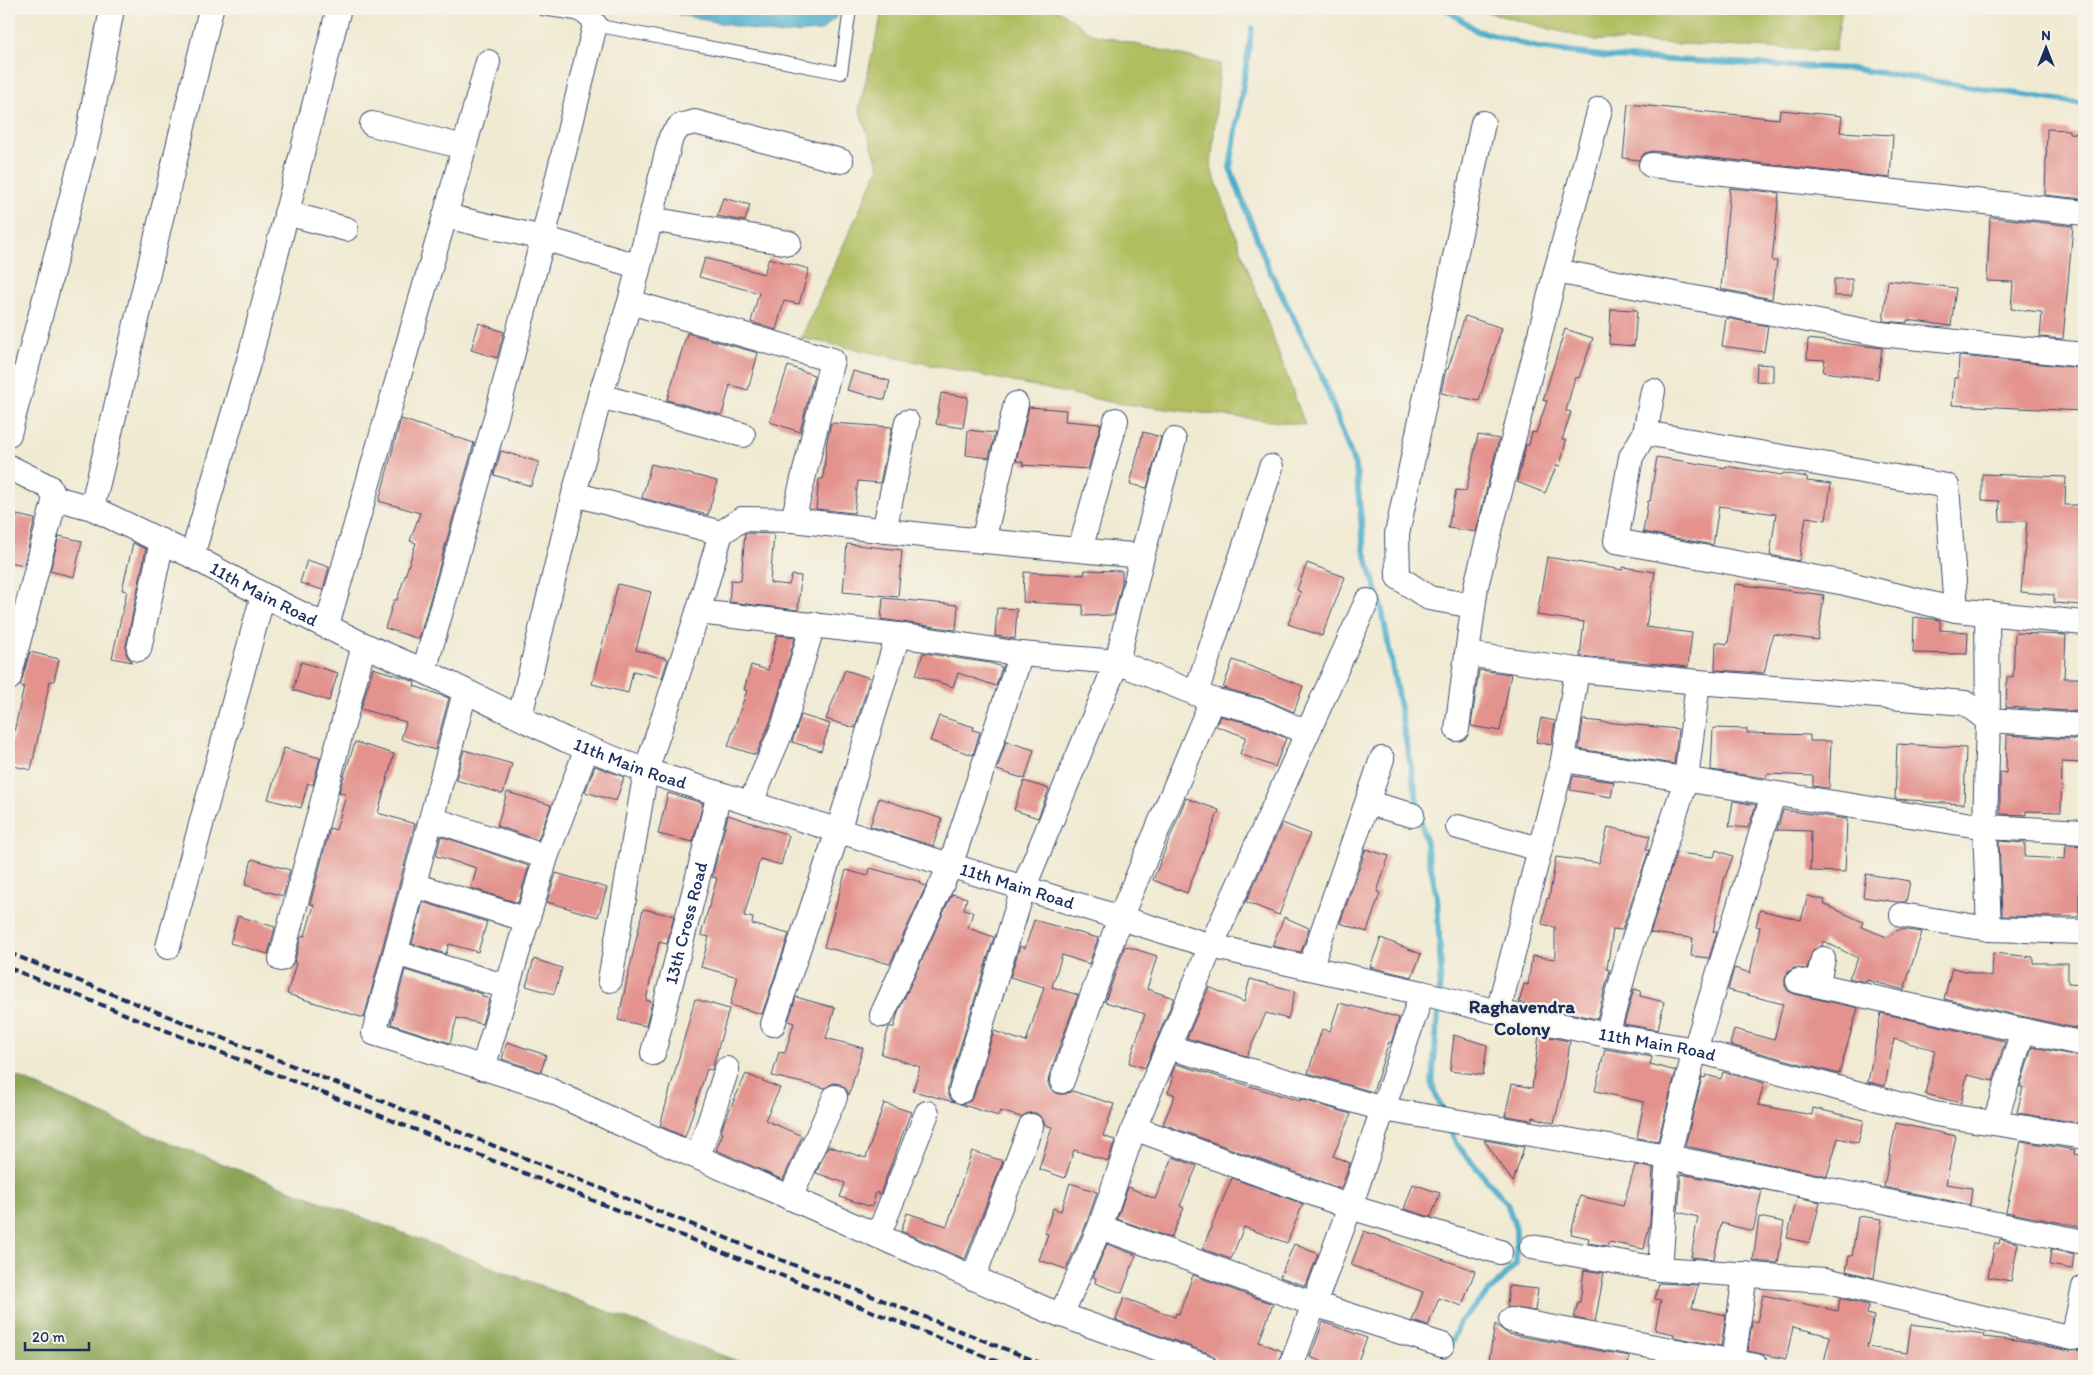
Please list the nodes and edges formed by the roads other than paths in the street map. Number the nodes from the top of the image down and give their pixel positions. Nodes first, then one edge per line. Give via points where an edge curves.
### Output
1 (112, 9) edge
2 (211, 9) edge
3 (542, 9) edge
4 (850, 9) edge
5 (338, 12) dead end
6 (595, 25) junction
7 (488, 62) dead end
8 (1600, 109) dead end
9 (1483, 123) dead end
10 (372, 124) dead end
11 (464, 147) junction
12 (841, 161) dead end
13 (1651, 165) dead end
14 (286, 213) junction
15 (2084, 213) edge
16 (445, 216) junction
17 (651, 219) junction
18 (346, 228) dead end
19 (543, 238) junction
20 (789, 243) dead end
21 (638, 266) junction
22 (1556, 272) junction
23 (630, 302) junction
24 (2084, 355) edge
25 (1653, 391) dead end
26 (600, 396) junction
27 (1016, 404) dead end
28 (1116, 420) dead end
29 (907, 422) dead end
30 (1646, 433) junction
31 (9, 434) edge
32 (743, 435) dead end
33 (1174, 440) dead end
34 (9, 467) edge
35 (1271, 467) dead end
36 (574, 494) junction
37 (55, 498) junction
38 (92, 508) junction
39 (793, 520) junction
40 (884, 531) junction
41 (721, 533) junction
42 (162, 541) junction
43 (982, 541) junction
44 (1080, 550) junction
45 (192, 556) junction
46 (1142, 556) junction
47 (263, 595) junction
48 (1367, 601) dead end
49 (1473, 606) junction
50 (1956, 610) junction
51 (698, 612) junction
52 (1987, 613) junction
53 (2084, 623) edge
54 (813, 624) junction
55 (326, 625) junction
56 (898, 635) junction
57 (364, 645) junction
58 (139, 650) dead end
59 (1021, 654) junction
60 (1467, 654) junction
61 (1117, 662) junction
62 (1576, 670) junction
63 (424, 671) junction
64 (9, 678) edge
65 (1698, 682) junction
66 (465, 692) junction
67 (1204, 697) junction
68 (520, 716) junction
69 (1988, 720) junction
70 (2084, 726) edge
71 (1456, 729) dead end
72 (1307, 733) junction
73 (587, 748) junction
74 (1382, 759) dead end
75 (1563, 760) junction
76 (646, 772) junction
77 (1686, 780) junction
78 (719, 794) junction
79 (1773, 795) junction
80 (751, 802) junction
81 (1368, 804) junction
82 (1412, 815) dead end
83 (432, 819) junction
84 (1458, 827) dead end
85 (1985, 827) junction
86 (838, 831) junction
87 (2084, 832) edge
88 (1540, 849) junction
89 (546, 857) junction
90 (950, 866) junction
91 (414, 885) junction
92 (1023, 889) junction
93 (1902, 915) dead end
94 (1120, 918) junction
95 (528, 920) junction
96 (1989, 929) junction
97 (2084, 932) edge
98 (1211, 946) junction
99 (168, 947) dead end
100 (396, 953) junction
101 (1823, 958) dead end
102 (281, 959) dead end
103 (1310, 968) junction
104 (610, 980) dead end
105 (507, 987) junction
106 (1422, 993) junction
107 (1498, 1012) junction
108 (882, 1015) dead end
109 (773, 1024) dead end
110 (2023, 1030) junction
111 (1607, 1035) junction
112 (2084, 1044) edge
113 (1168, 1047) junction
114 (1695, 1050) junction
115 (653, 1053) dead end
116 (483, 1068) junction
117 (727, 1069) dead end
118 (1062, 1081) dead end
119 (961, 1091) dead end
120 (835, 1097) dead end
121 (1383, 1109) junction
122 (927, 1112) dead end
123 (1995, 1122) junction
124 (1031, 1126) dead end
125 (1134, 1128) junction
126 (2084, 1137) edge
127 (698, 1157) junction
128 (1668, 1157) junction
129 (790, 1198) junction
130 (1350, 1207) junction
131 (1100, 1227) junction
132 (878, 1236) junction
133 (2084, 1242) edge
134 (1532, 1247) dead end
135 (1500, 1252) dead end
136 (1660, 1269) junction
137 (1745, 1274) junction
138 (972, 1278) junction
139 (2084, 1287) edge
140 (1314, 1304) junction
141 (1062, 1315) junction
142 (1511, 1320) dead end
143 (1442, 1345) dead end
144 (1734, 1364) edge
145 (1204, 1366) edge
146 (1291, 1366) edge

1 - 31 street via 88,135
2 - 38 street
3 - 6 lane via 576,14
4 - 6 lane via 841,74
5 - 14 street
6 - 19 street
7 - 11 street
8 - 22 street
9 - 49 street via 1397,534 1398,577 1429,598
10 - 11 street
11 - 16 street
12 - 17 street via 695,122 680,126 671,137
13 - 15 street
14 - 18 street
14 - 45 street via 251,353
16 - 19 street
16 - 55 street
17 - 20 street
17 - 21 street
19 - 21 street
19 - 63 street
21 - 23 street
22 - 24 street via 1880,334
22 - 49 street
23 - 26 street
23 - 39 street via 832,360
25 - 30 street
26 - 32 street
26 - 36 street
27 - 43 street
28 - 44 street
29 - 40 street
30 - 50 street via 1947,486
30 - 50 street via 1631,457 1616,542 1845,583
33 - 46 street
34 - 37 street, 11th Main Road via 49,487
35 - 67 street
36 - 41 street
36 - 68 street
37 - 38 street, 11th Main Road
37 - 64 street
38 - 42 street, 11th Main Road
39 - 40 street
39 - 41 street via 742,519
40 - 43 street
41 - 51 street
42 - 45 street, 11th Main Road
42 - 58 street
43 - 44 street
44 - 46 street
45 - 47 street, 11th Main Road
46 - 61 street
47 - 55 street, 11th Main Road
47 - 99 street
48 - 72 street
49 - 60 street
50 - 52 street
51 - 54 street
51 - 76 street
52 - 53 street
52 - 69 street
54 - 56 street
54 - 80 street via 784,725
55 - 57 street, 11th Main Road
56 - 59 street
56 - 86 street
57 - 63 street, 11th Main Road
57 - 102 street
59 - 61 street
59 - 90 street
60 - 62 street
60 - 71 street
61 - 67 street
61 - 92 street
62 - 65 street
62 - 75 street
63 - 66 street, 11th Main Road
65 - 69 street via 1965,702
65 - 77 street
66 - 68 street, 11th Main Road
66 - 83 street
67 - 72 street via 1261,712
67 - 94 street
68 - 73 street, 11th Main Road
69 - 70 street
69 - 85 street
72 - 98 street
73 - 76 street, 11th Main Road
73 - 89 street
74 - 81 street
75 - 77 street
75 - 88 street
76 - 78 street, 11th Main Road
76 - 104 street
77 - 79 street
77 - 111 street via 1629,954
78 - 80 street, 11th Main Road
78 - 115 street, 13th Cross Road
79 - 85 street
79 - 114 street
80 - 86 street, 11th Main Road
81 - 82 street
81 - 103 street
83 - 89 street
83 - 91 street
84 - 88 street
85 - 87 street
85 - 96 street
86 - 90 street, 11th Main Road
86 - 109 street
88 - 107 street
89 - 95 street
90 - 92 street, 11th Main Road
90 - 108 street
91 - 95 street
91 - 100 street
92 - 94 street, 11th Main Road
92 - 119 street
93 - 96 street
94 - 98 street, 11th Main Road
94 - 118 street
95 - 105 street
96 - 97 street
98 - 103 street, 11th Main Road
98 - 113 street
100 - 105 street
100 - 116 street via 374,1033
101 - 110 street via 1808,983
103 - 106 street, 11th Main Road
105 - 116 street
106 - 107 street, 11th Main Road
106 - 121 street
107 - 111 street, 11th Main Road
110 - 112 street
110 - 123 street
111 - 114 street, 11th Main Road
113 - 121 street
113 - 125 street
114 - 123 street, 11th Main Road via 1935,1114
114 - 128 street
116 - 127 street via 541,1086
117 - 127 street
120 - 129 street
121 - 128 street
121 - 130 street
122 - 132 street
123 - 126 street, 11th Main Road
124 - 138 street
125 - 130 street
125 - 131 street
127 - 129 street
128 - 133 street
128 - 136 street
129 - 132 street
130 - 135 street
130 - 140 street
131 - 140 street
131 - 141 street
132 - 138 street
134 - 136 street
136 - 137 street
137 - 139 street via 1825,1280 2073,1338
137 - 144 street
138 - 141 street
140 - 143 street
140 - 146 street
141 - 145 street
142 - 144 street

